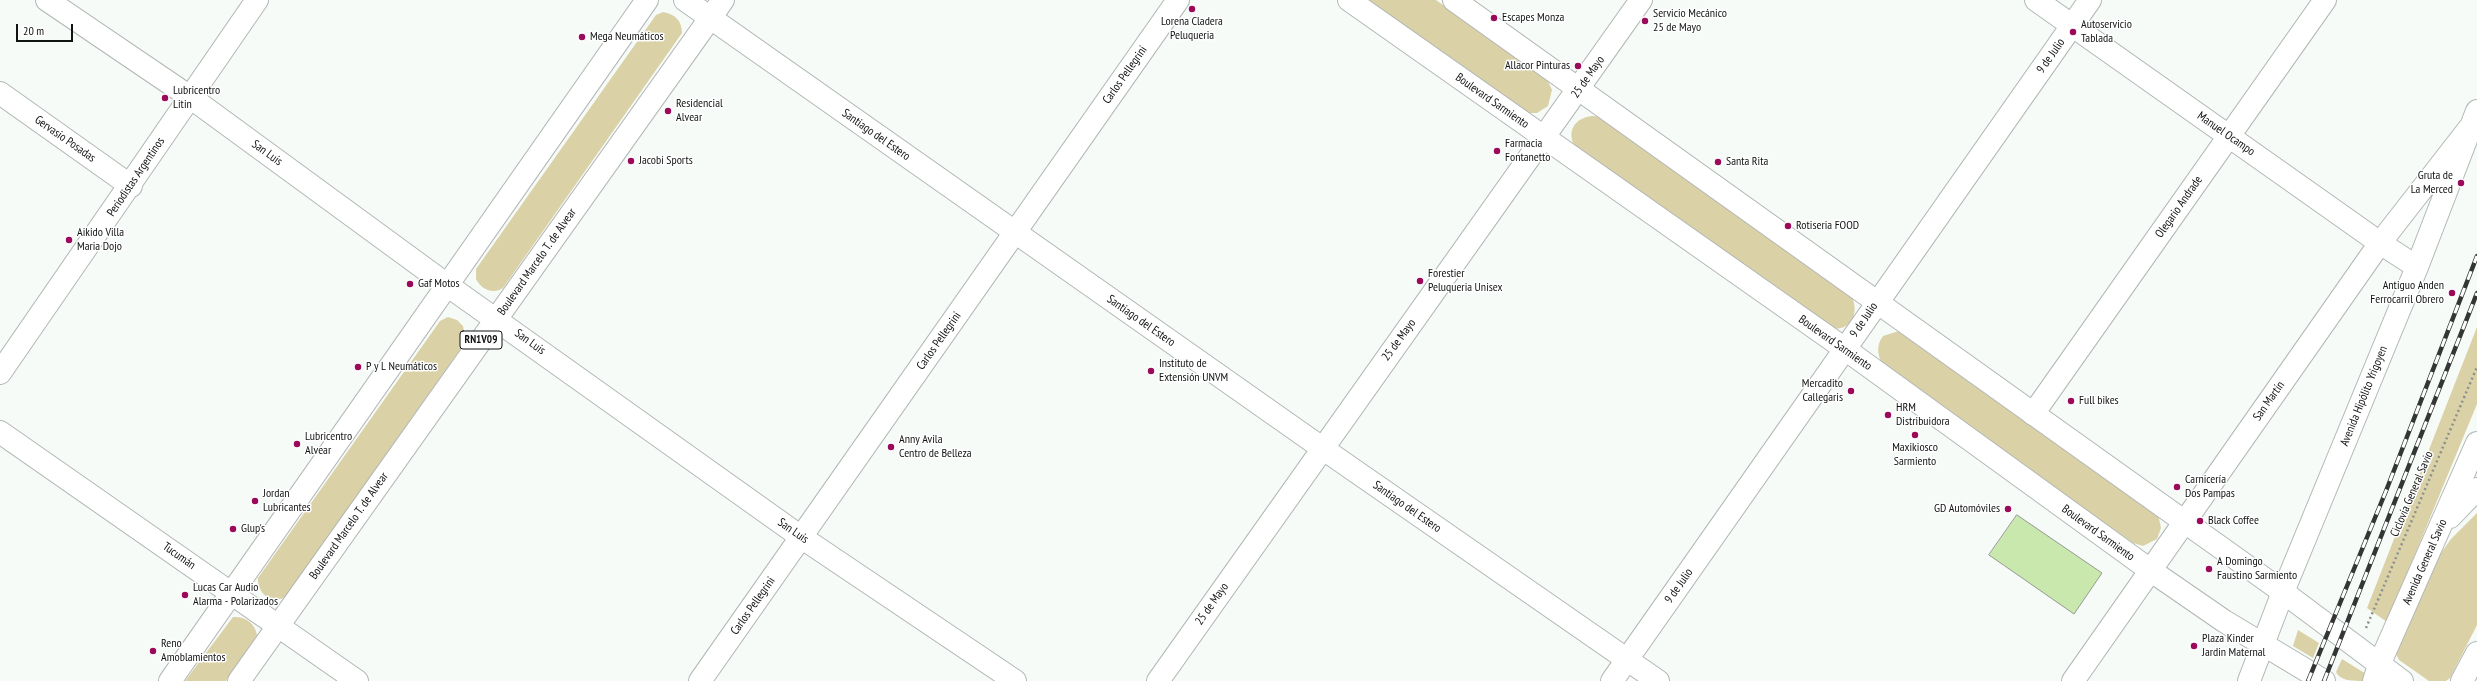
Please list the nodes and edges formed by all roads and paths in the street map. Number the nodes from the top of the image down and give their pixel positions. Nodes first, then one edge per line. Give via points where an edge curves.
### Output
1 (47, 0) edge
2 (257, 0) edge
3 (646, 0) edge
4 (685, 0) edge
5 (723, 0) edge
6 (1178, 0) edge
7 (1349, 0) edge
8 (1454, 0) edge
9 (1641, 0) edge
10 (2036, 0) edge
11 (2090, 0) edge
12 (2325, 0) edge
13 (710, 18) junction
14 (2072, 26) junction
15 (1579, 89) junction
16 (0, 93) edge
17 (190, 96) junction
18 (2474, 119) edge
19 (2229, 136) junction
20 (1544, 138) junction
21 (131, 186) junction
22 (1016, 232) junction
23 (2380, 243) junction
24 (2417, 267) junction
25 (447, 285) junction
26 (1877, 302) junction
27 (496, 318) junction
28 (1845, 349) junction
29 (2477, 367) edge
30 (0, 373) edge
31 (2033, 414) junction
32 (0, 432) edge
33 (2477, 443) edge
34 (1322, 448) junction
35 (2477, 489) edge
36 (2184, 522) junction
37 (2440, 527) junction
38 (801, 537) junction
39 (2150, 570) junction
40 (2284, 592) junction
41 (232, 593) junction
42 (279, 626) junction
43 (2366, 629) dead end
44 (2264, 644) junction
45 (2477, 653) edge
46 (1628, 659) junction
47 (2376, 673) edge
48 (170, 681) edge
49 (239, 681) edge
50 (357, 681) edge
51 (700, 681) edge
52 (1015, 681) edge
53 (1158, 681) edge
54 (1612, 681) edge
55 (1658, 681) edge
56 (2073, 681) edge
57 (2249, 681) edge
58 (2324, 681) edge
59 (2402, 681) edge
60 (2462, 681) edge

1 - 17 street, San Luis
2 - 17 street, Periodistas Argentinos
3 - 25 street
4 - 13 street, Santiago del Estero
5 - 13 street, Boulevard Marcelo T. de Alvear / RN1V09
6 - 22 street, Carlos Pellegrini
7 - 20 street, Boulevard Sarmiento
8 - 15 street
9 - 15 street, 25 de Mayo
10 - 14 street, Manuel Ocampo
11 - 14 street, 9 de Julio
12 - 19 street, Olegario Andrade
13 - 22 street, Santiago del Estero
13 - 27 street, Boulevard Marcelo T. de Alvear / RN1V09
14 - 19 street, Manuel Ocampo
14 - 26 street, 9 de Julio
15 - 20 street, 25 de Mayo
15 - 26 street
16 - 21 street, Gervasio Posadas
17 - 21 street, Periodistas Argentinos
17 - 25 street, San Luis
18 - 23 street, San Martín
18 - 24 street, Avenida Hipólito Yrigoyen
19 - 23 street, Manuel Ocampo
19 - 31 street, Olegario Andrade
20 - 28 street, Boulevard Sarmiento
20 - 34 street, 25 de Mayo
21 - 30 street, Periodistas Argentinos
22 - 34 street, Santiago del Estero
22 - 38 street, Carlos Pellegrini
23 - 24 street, Manuel Ocampo
23 - 36 street, San Martín
24 - 40 street, Avenida Hipólito Yrigoyen
25 - 27 street, San Luis
25 - 41 street
26 - 28 street, 9 de Julio
26 - 31 street
27 - 38 street, San Luis
27 - 42 street, Boulevard Marcelo T. de Alvear / RN1V09
28 - 39 street, Boulevard Sarmiento
28 - 46 street, 9 de Julio
29 - 43 path, Ciclovía General Savio
31 - 36 street
32 - 41 street, Tucumán
33 - 37 street, Avenida General Savio
34 - 46 street, Santiago del Estero
34 - 53 street, 25 de Mayo
35 - 37 street
36 - 39 street, San Martín
36 - 40 street
37 - 47 street, Avenida General Savio
38 - 51 street, Carlos Pellegrini
38 - 52 street, San Luis
39 - 44 street, Boulevard Sarmiento via 2224,621
39 - 56 street, San Martín
40 - 44 street, Avenida Hipólito Yrigoyen
40 - 47 street
41 - 42 street, Tucumán
41 - 48 street
42 - 49 street, Boulevard Marcelo T. de Alvear / RN1V09
42 - 50 street, Tucumán
44 - 57 street, Avenida Hipólito Yrigoyen
44 - 58 street, Boulevard Sarmiento
45 - 60 street
46 - 54 street, 9 de Julio
46 - 55 street, Santiago del Estero
47 - 59 street

